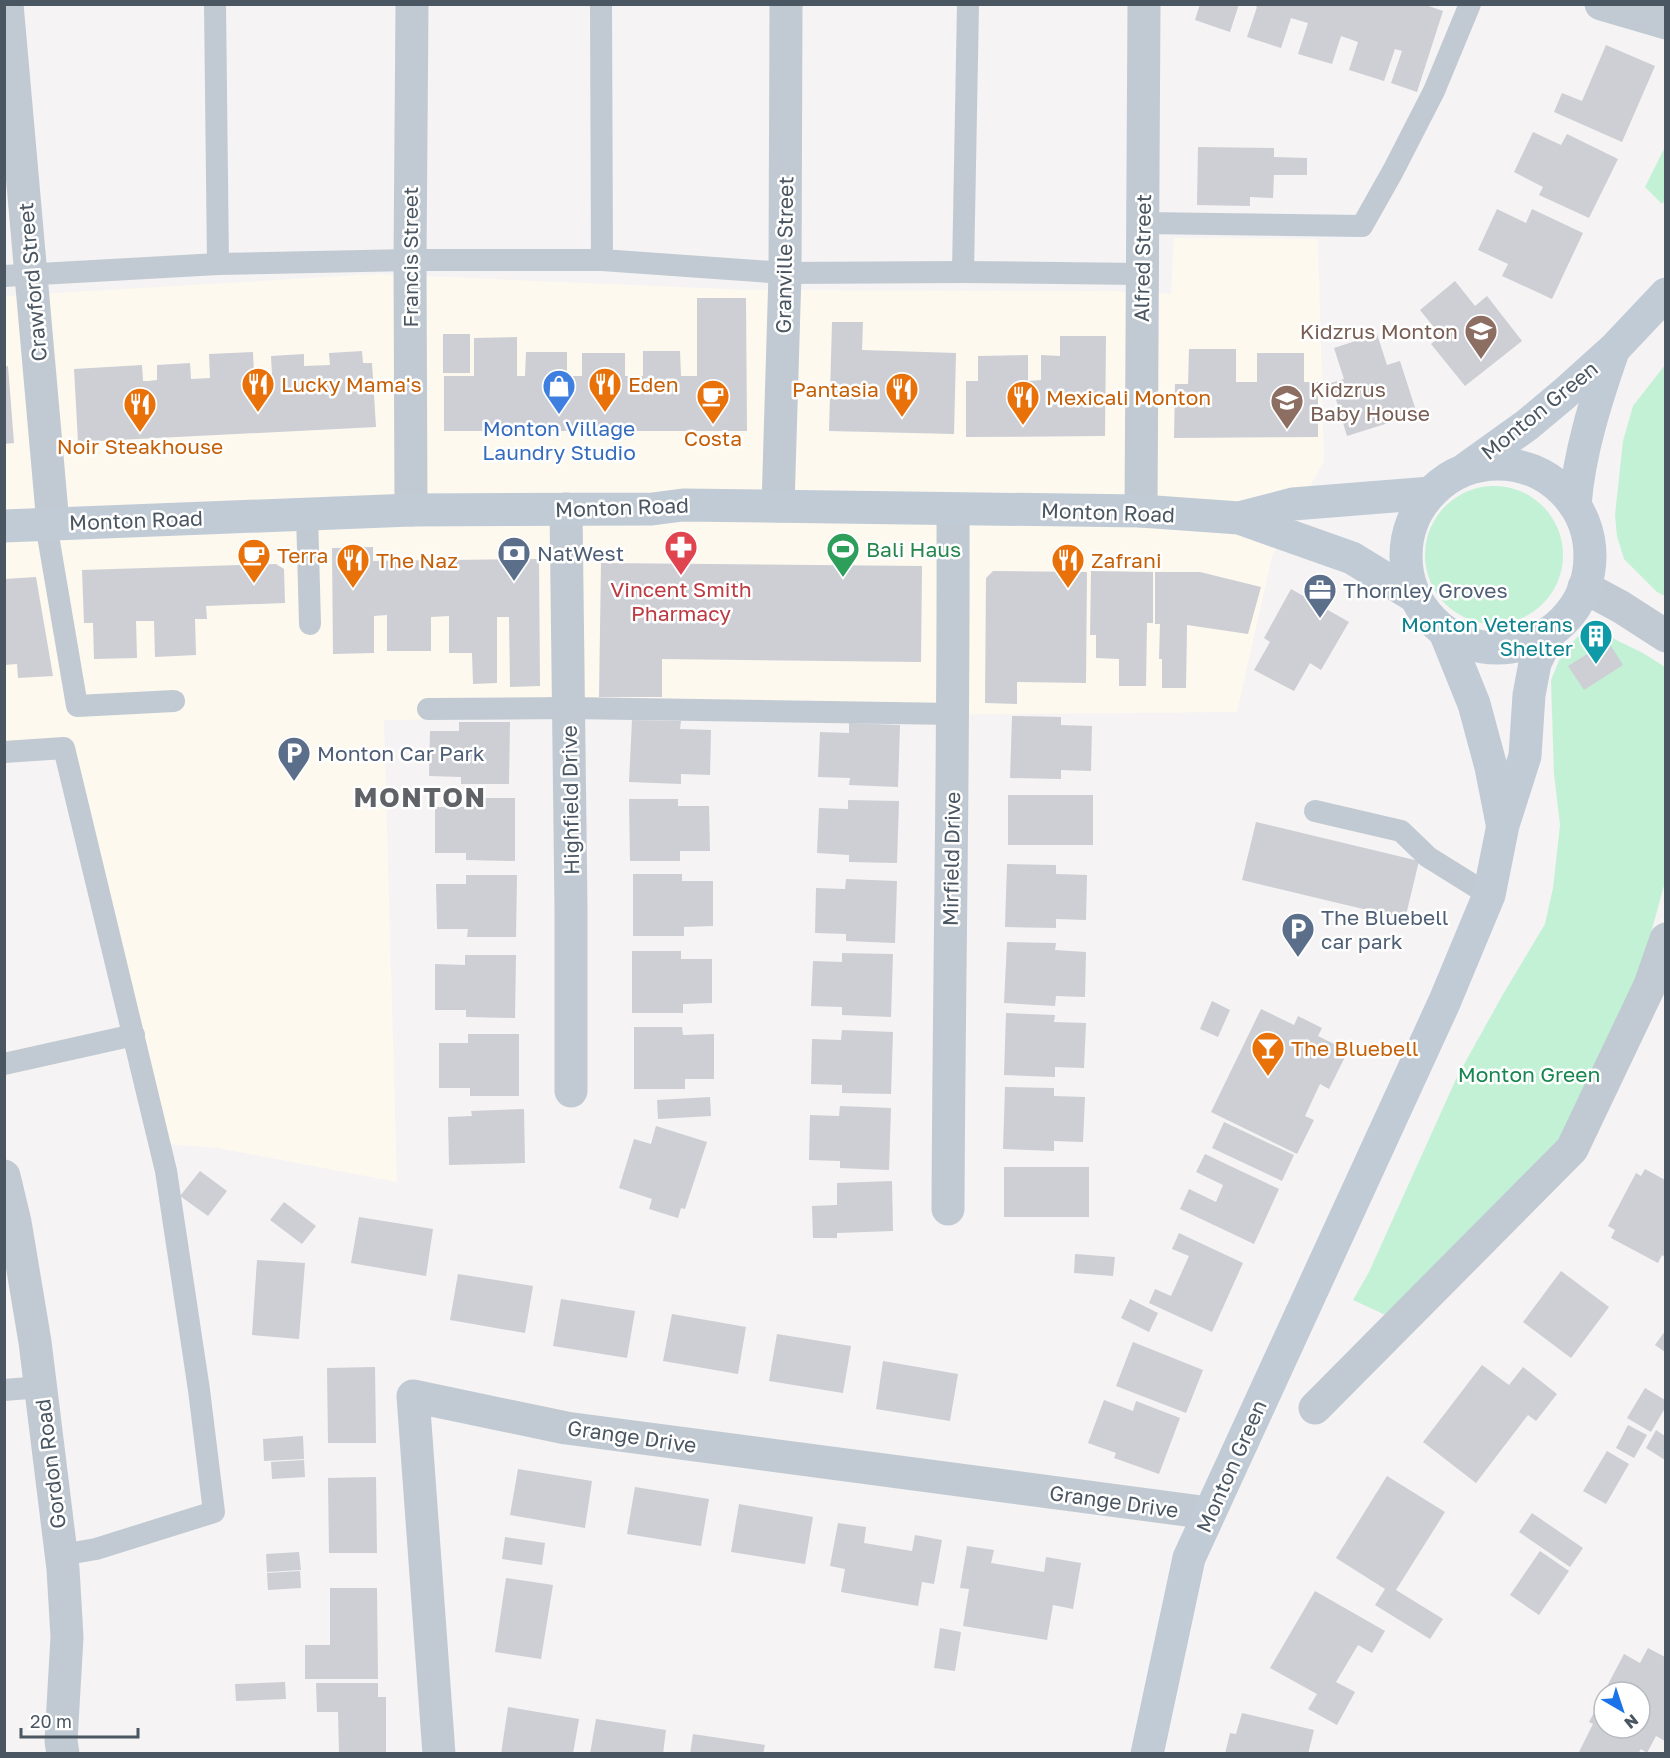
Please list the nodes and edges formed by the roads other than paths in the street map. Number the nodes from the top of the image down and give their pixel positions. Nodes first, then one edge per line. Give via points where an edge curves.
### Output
1 (7, 4) edge
2 (215, 4) edge
3 (412, 4) edge
4 (601, 4) edge
5 (786, 4) edge
6 (968, 4) edge
7 (1144, 4) edge
8 (1470, 4) edge
9 (1601, 4) edge
10 (1665, 23) edge
11 (1143, 223) junction
12 (410, 260) junction
13 (602, 260) junction
14 (218, 264) junction
15 (963, 272) junction
16 (785, 273) junction
17 (1141, 274) junction
18 (18, 275) edge
19 (1665, 294) edge
20 (1614, 349) junction
21 (1463, 471) junction
22 (1431, 493) junction
23 (1575, 505) junction
24 (778, 506) junction
25 (566, 509) junction
26 (411, 510) junction
27 (953, 510) junction
28 (1141, 512) junction
29 (307, 514) junction
30 (1239, 518) junction
31 (50, 524) junction
32 (4, 526) edge
33 (1584, 588) junction
34 (1414, 596) junction
35 (310, 624) dead end
36 (1551, 632) junction
37 (1445, 633) junction
38 (1665, 636) edge
39 (174, 700) dead end
40 (569, 708) junction
41 (428, 709) dead end
42 (954, 714) junction
43 (4, 752) edge
44 (1315, 811) dead end
45 (1503, 825) junction
46 (1489, 895) junction
47 (1665, 939) edge
48 (134, 1035) junction
49 (4, 1064) edge
50 (571, 1091) dead end
51 (4, 1176) edge
52 (948, 1209) dead end
53 (10, 1223) edge
54 (41, 1388) junction
55 (4, 1390) edge
56 (1315, 1408) dead end
57 (1209, 1514) junction
58 (61, 1555) junction
59 (63, 1754) edge
60 (439, 1754) edge
61 (1147, 1754) edge

1 - 18 street, Crawford Street
2 - 14 lane
3 - 12 street, Francis Street
4 - 13 lane
5 - 16 street, Granville Street
6 - 15 lane
7 - 11 street, Alfred Street
8 - 11 lane via 1434,91 1362,226
9 - 10 street
11 - 17 street, Alfred Street
12 - 13 lane
12 - 14 lane
12 - 26 street, Francis Street
13 - 16 lane
14 - 18 lane
15 - 16 lane
15 - 17 lane
16 - 24 street, Granville Street
17 - 28 street, Alfred Street
18 - 31 street, Crawford Street
19 - 20 main road, Monton Green
20 - 21 main road, Monton Green via 1527,425
20 - 23 main road, Monton Green via 1599,393
21 - 22 main road
21 - 23 main road via 1494,464 1526,468 1554,482
22 - 30 main road, Monton Road via 1293,504
22 - 34 main road via 1415,516 1407,542 1407,570
23 - 33 main road via 1587,530 1590,553
24 - 25 main road, Monton Road
24 - 27 main road, Monton Road
25 - 26 main road, Monton Road
25 - 40 street, Highfield Drive
26 - 29 main road, Monton Road
27 - 28 main road, Monton Road
27 - 42 street, Mirfield Drive
28 - 30 main road, Monton Road
29 - 31 main road, Monton Road
29 - 35 lane
30 - 34 main road, Monton Road via 1352,558
31 - 32 main road, Monton Road
31 - 39 lane via 77,706
33 - 36 main road
33 - 38 street
34 - 37 main road
36 - 37 main road via 1530,644 1501,649 1472,645
36 - 45 main road, Monton Green via 1535,663 1525,756
37 - 45 main road, Monton Green via 1474,704
40 - 41 lane
40 - 42 lane
40 - 50 street, Highfield Drive
42 - 52 street, Mirfield Drive
43 - 48 lane via 64,748
44 - 46 lane via 1401,831 1428,857
45 - 46 main road, Monton Green
46 - 57 main road, Monton Green via 1444,1003
47 - 56 street via 1650,985 1572,1149
48 - 49 lane
48 - 58 lane via 166,1171 214,1512 96,1549
51 - 53 street, Gordon Road
53 - 54 street, Gordon Road
54 - 55 lane
54 - 58 street, Gordon Road
57 - 60 street, Grange Drive via 566,1428 413,1396
57 - 61 main road, Monton Green via 1189,1558
58 - 59 street, Gordon Road via 67,1637

